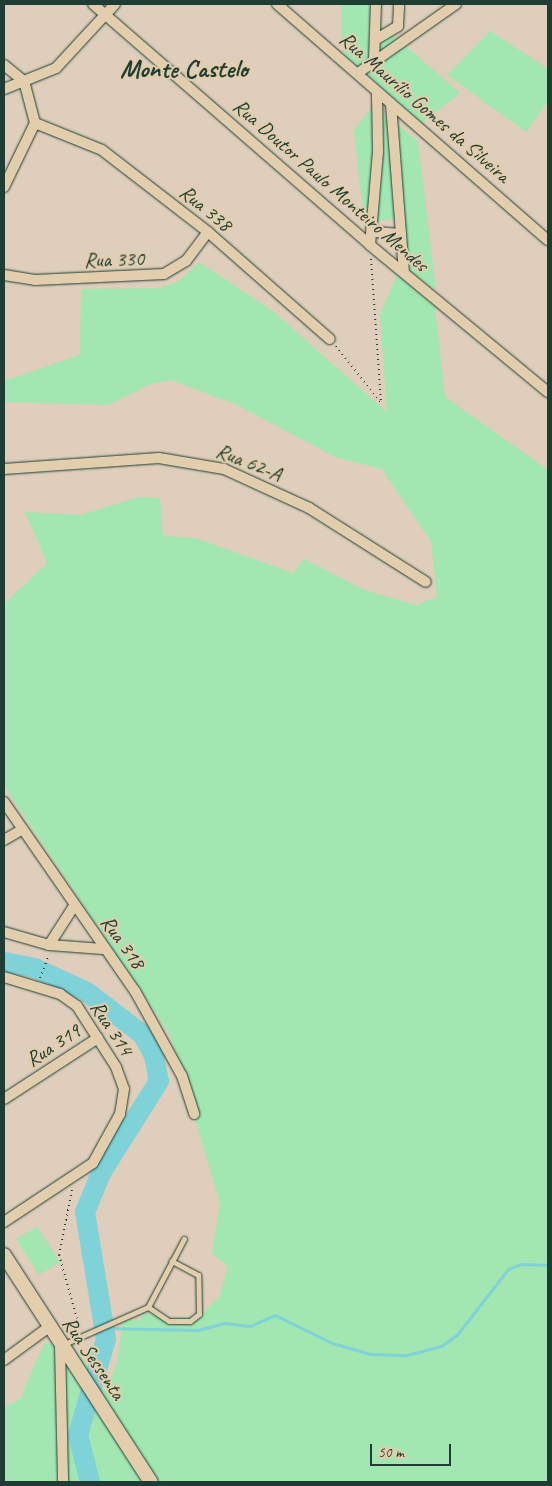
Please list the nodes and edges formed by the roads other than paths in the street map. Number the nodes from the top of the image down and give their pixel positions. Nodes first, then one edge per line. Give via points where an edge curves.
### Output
1 (93, 4) edge
2 (115, 4) edge
3 (277, 4) edge
4 (376, 4) edge
5 (399, 4) edge
6 (456, 4) edge
7 (106, 15) junction
8 (375, 40) junction
9 (374, 60) junction
10 (4, 65) edge
11 (358, 73) junction
12 (24, 81) junction
13 (4, 89) edge
14 (377, 92) junction
15 (391, 104) junction
16 (34, 123) junction
17 (4, 187) edge
18 (208, 232) junction
19 (374, 232) junction
20 (401, 234) junction
21 (548, 240) edge
22 (370, 244) junction
23 (404, 273) junction
24 (4, 275) edge
25 (330, 339) road end
26 (548, 392) edge
27 (4, 468) edge
28 (426, 582) dead end
29 (4, 802) edge
30 (21, 830) junction
31 (4, 840) edge
32 (74, 906) junction
33 (4, 932) edge
34 (103, 949) junction
35 (49, 950) junction
36 (4, 977) edge
37 (98, 1038) junction
38 (4, 1099) edge
39 (194, 1114) dead end
40 (4, 1222) edge
41 (184, 1239) dead end
42 (4, 1255) edge
43 (172, 1262) junction
44 (148, 1307) junction
45 (49, 1327) junction
46 (60, 1346) junction
47 (4, 1360) edge
48 (62, 1482) edge
49 (151, 1482) edge

1 - 7 street, Rua Doutor Paulo Monteiro Mendes
2 - 7 street
3 - 11 street, Rua Maurílio Gomes da Silveira
4 - 8 street
5 - 8 street via 398,26
6 - 9 street
7 - 12 street via 67,60
7 - 22 street, Rua Doutor Paulo Monteiro Mendes
8 - 9 street
9 - 11 street
10 - 12 street
11 - 14 street, Rua Maurílio Gomes da Silveira
12 - 13 street
12 - 16 street
14 - 15 street, Rua Maurílio Gomes da Silveira
14 - 19 street
15 - 20 street
15 - 21 street, Rua Maurílio Gomes da Silveira
16 - 17 street
16 - 18 street, Rua 338 via 102,150
18 - 24 street, Rua 330 via 186,261 164,274 35,280
18 - 25 street, Rua 338
19 - 20 street
19 - 22 street
20 - 23 street
22 - 23 street, Rua Doutor Paulo Monteiro Mendes
23 - 26 street, Rua Doutor Paulo Monteiro Mendes
27 - 28 street, Rua 62-A via 132,459 194,461 224,469 309,508
29 - 30 street, Rua 318
30 - 31 street
30 - 32 street, Rua 318
32 - 34 street, Rua 318
32 - 35 street
33 - 35 street
34 - 35 street
34 - 39 street, Rua 318 via 161,1035
36 - 37 street, Rua 314 via 60,994 77,1006
37 - 38 street, Rua 319
37 - 40 street, Rua 314 via 124,1089 120,1114 100,1154 83,1172
41 - 43 lane
42 - 45 street, Rua Sessenta
43 - 44 lane
43 - 44 lane via 198,1274 199,1314 190,1321 169,1322
44 - 46 lane via 88,1330
45 - 46 street, Rua Sessenta
45 - 47 street
46 - 48 street
46 - 49 street, Rua Sessenta

